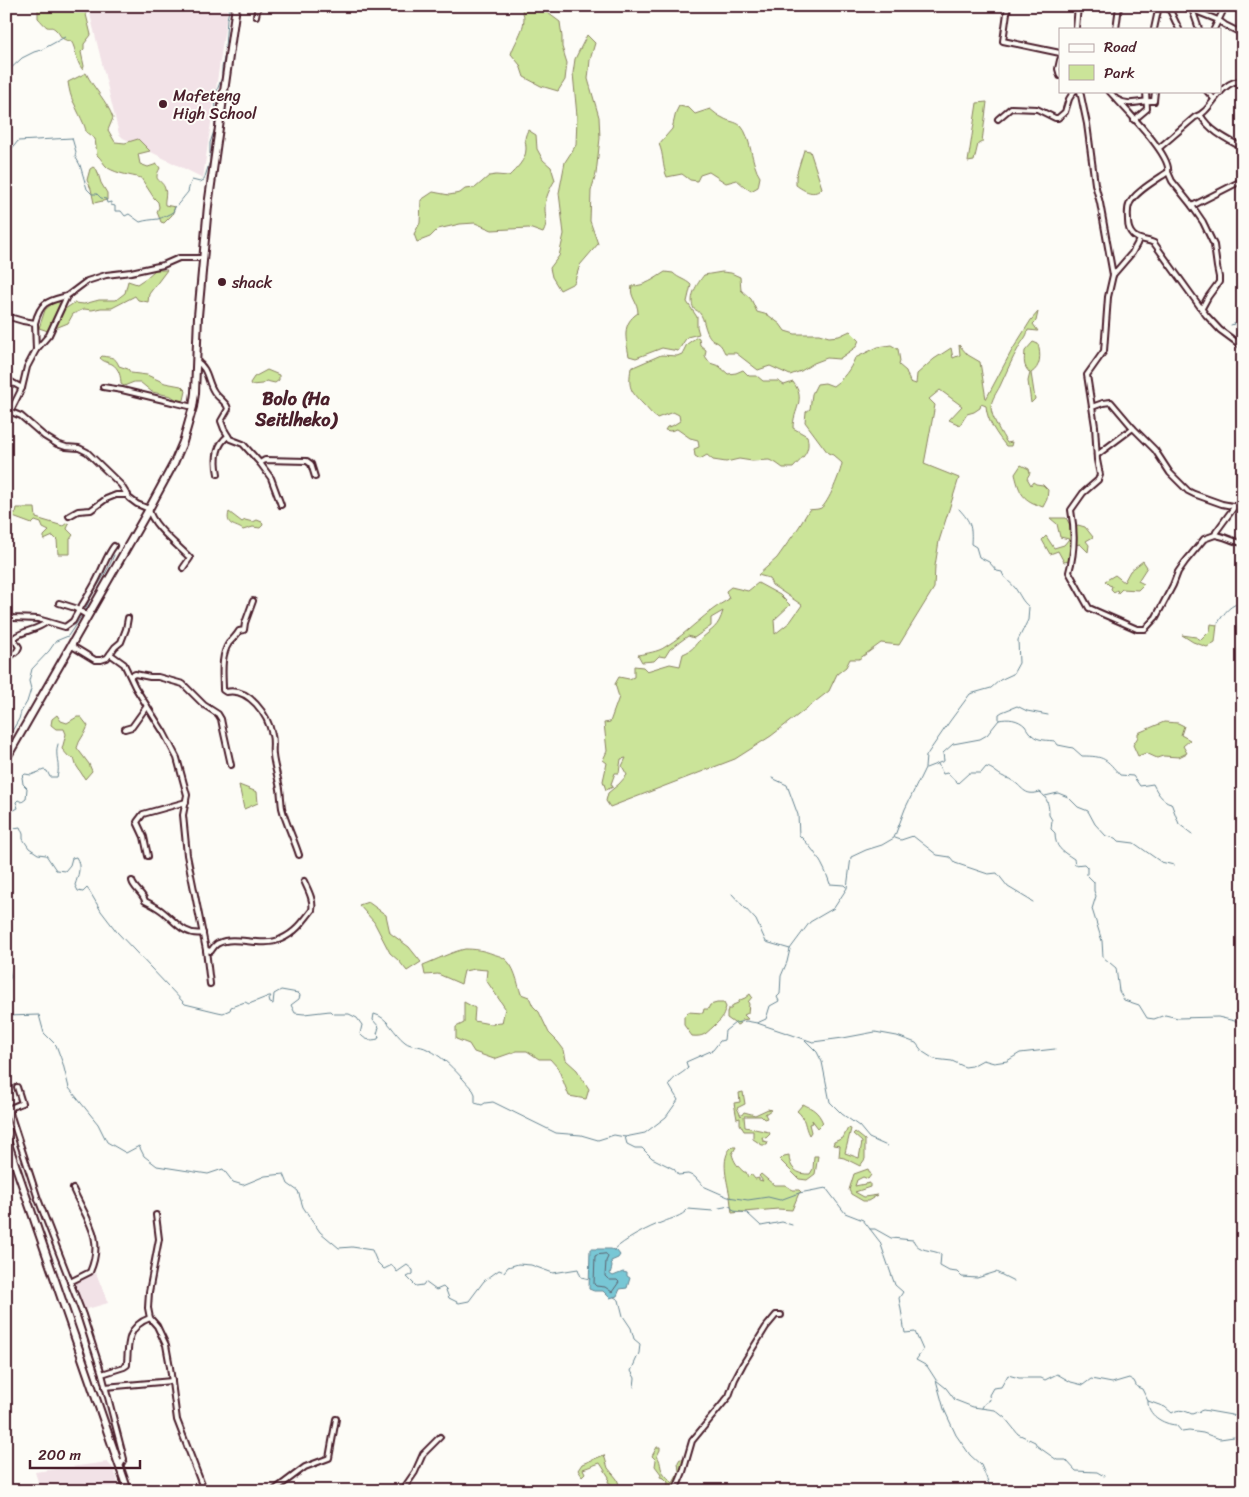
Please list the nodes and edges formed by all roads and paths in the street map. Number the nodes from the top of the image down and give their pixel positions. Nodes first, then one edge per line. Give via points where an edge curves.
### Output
1 (236, 6) edge
2 (258, 6) edge
3 (1008, 6) edge
4 (1078, 6) edge
5 (1119, 6) edge
6 (1159, 6) edge
7 (1168, 6) edge
8 (1183, 6) edge
9 (1222, 6) edge
10 (1192, 8) edge
11 (256, 16) dead end
12 (1218, 20) junction
13 (1076, 28) edge
14 (1116, 28) edge
15 (1154, 28) edge
16 (1179, 28) edge
17 (1199, 28) edge
18 (1214, 28) edge
19 (1243, 34) edge
20 (1059, 53) edge
21 (1243, 80) edge
22 (1072, 92) edge
23 (1080, 92) edge
24 (1110, 92) edge
25 (1146, 92) edge
26 (1155, 92) edge
27 (1209, 92) edge
28 (1221, 92) edge
29 (1222, 92) edge
30 (1116, 99) junction
31 (1214, 99) junction
32 (1146, 100) junction
33 (1201, 116) junction
34 (998, 119) dead end
35 (1134, 120) junction
36 (1159, 148) junction
37 (1243, 148) edge
38 (1168, 172) junction
39 (1243, 180) edge
40 (1192, 206) junction
41 (1139, 239) junction
42 (203, 258) junction
43 (1113, 275) junction
44 (67, 296) junction
45 (1202, 308) junction
46 (6, 316) edge
47 (35, 323) junction
48 (1243, 347) edge
49 (36, 350) junction
50 (196, 361) junction
51 (6, 379) edge
52 (103, 387) dead end
53 (22, 388) junction
54 (193, 406) junction
55 (1092, 407) junction
56 (9, 412) edge
57 (6, 420) edge
58 (1133, 428) junction
59 (228, 436) junction
60 (1097, 455) junction
61 (260, 463) junction
62 (218, 474) dead end
63 (315, 477) dead end
64 (128, 496) junction
65 (281, 505) dead end
66 (1235, 506) junction
67 (149, 508) junction
68 (1243, 508) edge
69 (69, 516) dead end
70 (1215, 535) junction
71 (1243, 543) edge
72 (114, 546) dead end
73 (183, 568) dead end
74 (253, 601) dead end
75 (59, 603) dead end
76 (79, 611) junction
77 (6, 616) edge
78 (88, 616) junction
79 (128, 618) dead end
80 (47, 622) junction
81 (72, 646) junction
82 (110, 654) junction
83 (6, 660) edge
84 (131, 676) junction
85 (147, 706) junction
86 (125, 729) dead end
87 (6, 759) edge
88 (231, 765) dead end
89 (186, 802) junction
90 (299, 855) dead end
91 (148, 856) dead end
92 (132, 881) dead end
93 (304, 882) dead end
94 (203, 933) junction
95 (206, 950) junction
96 (210, 984) dead end
97 (17, 1086) dead end
98 (6, 1138) edge
99 (73, 1189) dead end
100 (156, 1215) dead end
101 (70, 1282) junction
102 (780, 1315) dead end
103 (150, 1318) junction
104 (102, 1374) junction
105 (172, 1381) junction
106 (105, 1387) junction
107 (336, 1419) dead end
108 (440, 1437) dead end
109 (120, 1466) junction
110 (128, 1491) edge
111 (209, 1491) edge
112 (273, 1491) edge
113 (402, 1491) edge
114 (675, 1491) edge

1 - 42 main road via 211,177
2 - 11 street
3 - 20 street via 1003,42
4 - 13 street
5 - 14 street
6 - 15 street
7 - 16 street
8 - 10 street
9 - 12 street
10 - 12 street
10 - 17 street
12 - 18 street
12 - 19 street
21 - 29 street via 1230,84
22 - 34 street via 1065,112 1058,118 1037,109 1012,108
23 - 43 street
24 - 30 street
25 - 32 street
26 - 32 street via 1154,101
27 - 31 street
28 - 31 street
30 - 32 street via 1132,104
30 - 35 street
31 - 33 street
32 - 35 street via 1147,109
33 - 36 street via 1195,117
33 - 37 street via 1214,131
35 - 36 street
36 - 38 street via 1168,164
38 - 40 street
38 - 41 street via 1128,206 1128,228
39 - 40 street
40 - 45 street via 1214,245 1219,277
41 - 43 street via 1132,253
41 - 45 street via 1154,243
42 - 44 street via 178,258 131,272 106,275 87,281
42 - 50 main road
43 - 55 street via 1104,351 1087,375
44 - 47 street via 44,304
44 - 49 street via 49,335
45 - 48 street via 1220,330
46 - 47 street
47 - 49 street
49 - 53 street via 27,367
50 - 54 main road
50 - 59 street via 208,375 212,389 227,406 221,421
51 - 53 street
52 - 54 street
53 - 56 street
54 - 67 main road via 174,464
55 - 58 street via 1111,402
55 - 60 street
56 - 57 street
56 - 64 street via 28,421 48,439 87,452
58 - 60 street
58 - 66 street via 1188,491
59 - 61 street via 243,444
59 - 62 street via 222,440 216,456
60 - 70 street via 1099,479 1071,510 1074,540 1069,572 1089,608 1137,629 1146,629 1156,617 1185,562 1204,539
61 - 63 street via 265,460 307,461
61 - 65 street via 271,478
64 - 67 street
64 - 69 street via 116,495 91,510
66 - 68 street
66 - 70 street
67 - 73 street via 160,528 190,558
67 - 78 main road
70 - 71 street
72 - 76 street
74 - 90 street via 244,630 239,631 229,644 222,670 223,690 245,695 257,705 268,723 282,806
75 - 76 street
76 - 78 street
76 - 80 street via 66,627
77 - 80 street
78 - 81 main road
79 - 82 street via 121,642
80 - 83 street via 15,637 18,651
81 - 82 street via 95,660 107,658
81 - 87 main road
82 - 84 street via 124,664
84 - 85 street
84 - 88 street via 158,677 183,684 218,714 222,719
85 - 86 street via 132,727
85 - 89 street via 177,758
89 - 91 street via 152,810 137,822
89 - 94 street via 183,815 187,854
92 - 94 street via 145,901 178,926 196,935
93 - 95 street via 313,906 297,929 271,942 227,940 217,943 211,951
94 - 95 street
95 - 96 street
97 - 101 street via 22,1103 10,1108 10,1113 26,1166
98 - 109 main road
99 - 101 street via 93,1232 96,1254 90,1272
100 - 103 street via 159,1239 149,1292
101 - 104 street
102 - 114 street via 766,1326 742,1364 729,1396 692,1441
103 - 104 street via 140,1321 128,1338 127,1365
103 - 105 street via 166,1345
104 - 106 street
105 - 106 street
105 - 111 street via 177,1420 202,1485
106 - 109 street via 124,1459
107 - 112 street via 329,1458 305,1467
108 - 113 street via 424,1454
109 - 110 main road

